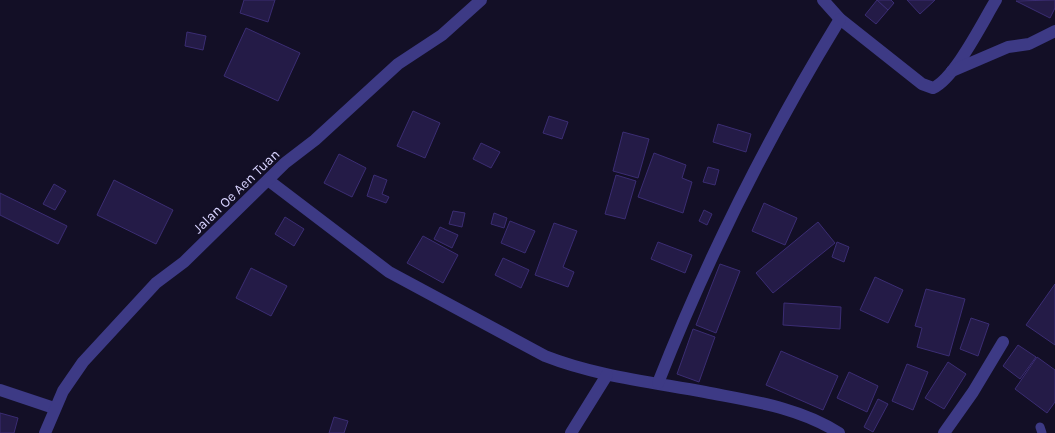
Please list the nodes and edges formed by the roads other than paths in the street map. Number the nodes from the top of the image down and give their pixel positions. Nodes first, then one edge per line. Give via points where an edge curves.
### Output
1 (481, 0) edge
2 (823, 0) edge
3 (996, 0) edge
4 (840, 19) junction
5 (1055, 30) edge
6 (952, 71) junction
7 (268, 180) junction
8 (1003, 342) dead end
9 (607, 376) junction
10 (658, 383) junction
11 (0, 390) edge
12 (54, 408) junction
13 (45, 433) edge
14 (571, 433) edge
15 (839, 433) edge
16 (944, 433) edge

1 - 7 street, Jalan Oe Aen Tuan via 442,35 398,64
2 - 4 street
3 - 6 street
4 - 6 street via 922,84 932,88 942,84
4 - 10 street via 726,223 687,308
5 - 6 street via 1029,44 1008,47
7 - 9 street via 389,272 545,356
7 - 12 street, Jalan Oe Aen Tuan via 116,323 82,362
8 - 16 street
9 - 10 street
9 - 14 street
10 - 15 street via 785,409
11 - 12 street
12 - 13 street, Jalan Oe Aen Tuan

